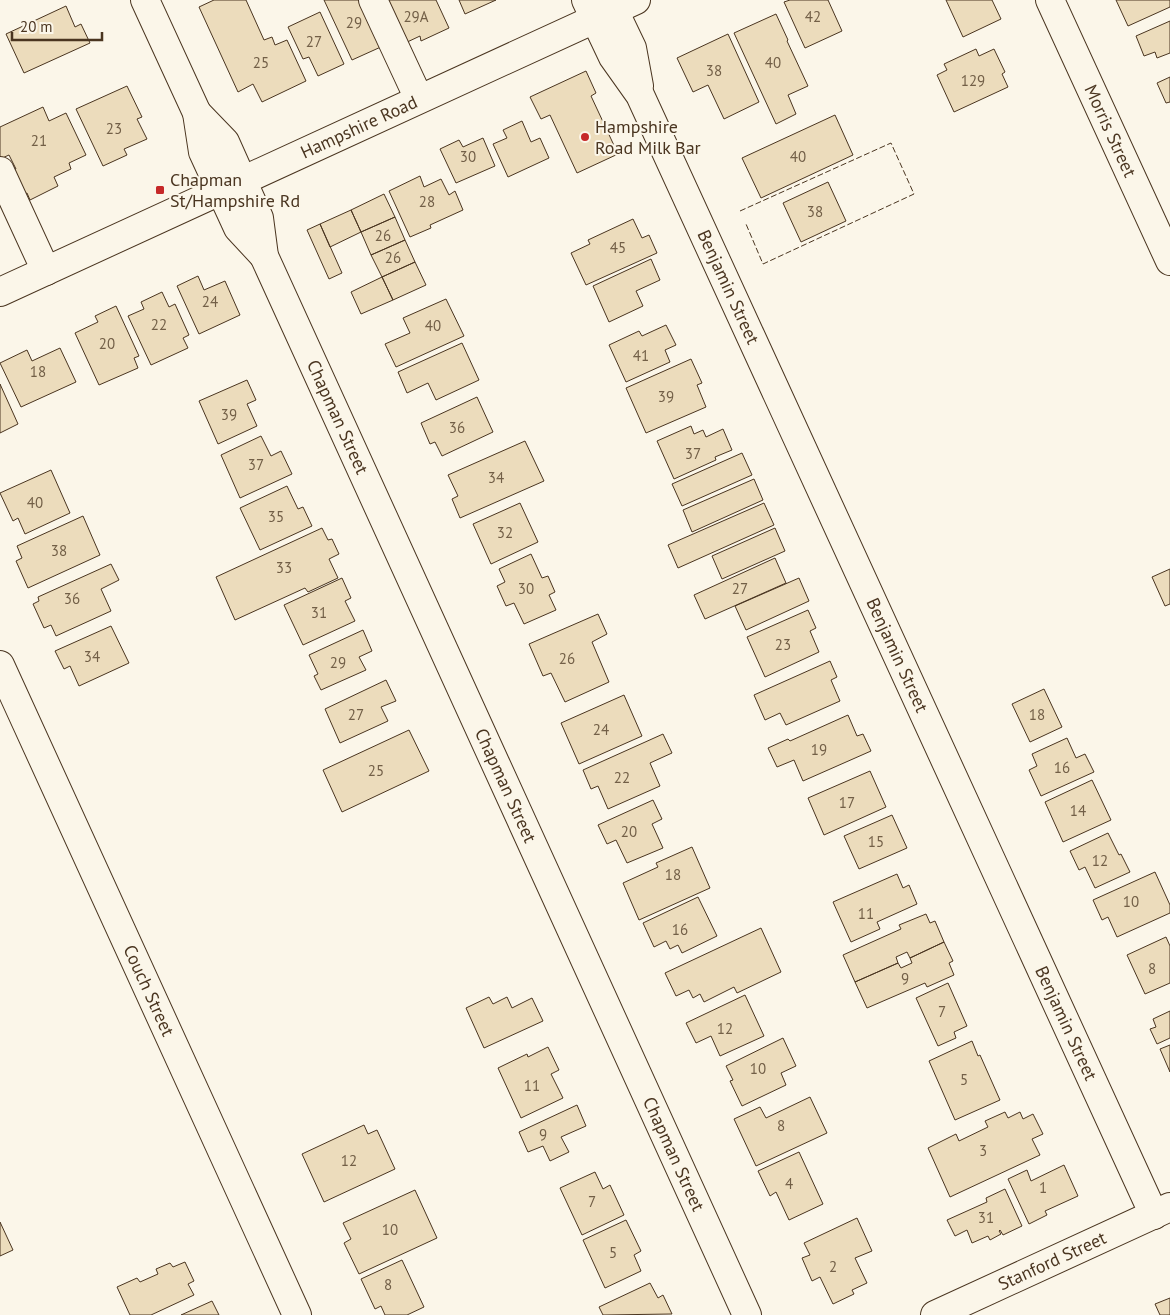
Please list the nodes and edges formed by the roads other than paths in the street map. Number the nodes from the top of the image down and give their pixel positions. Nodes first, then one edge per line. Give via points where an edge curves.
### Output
1 (145, 0) edge
2 (374, 0) edge
3 (1050, 0) edge
4 (608, 6) edge
5 (419, 99) junction
6 (0, 171) edge
7 (231, 185) junction
8 (1170, 261) edge
9 (46, 271) junction
10 (0, 292) edge
11 (0, 665) edge
12 (1162, 1211) edge
13 (297, 1315) edge
14 (748, 1315) edge
15 (935, 1315) edge

1 - 7 street, Chapman Street via 198,113 203,152
2 - 5 street
3 - 8 street, Morris Street
4 - 5 street, Hampshire Road
4 - 12 street, Benjamin Street via 632,48 640,95
5 - 7 street, Hampshire Road
6 - 9 street
7 - 9 street, Hampshire Road
7 - 14 street, Chapman Street via 259,218 264,256
9 - 10 street, Hampshire Road
11 - 13 street, Couch Street
12 - 15 street, Stanford Street

